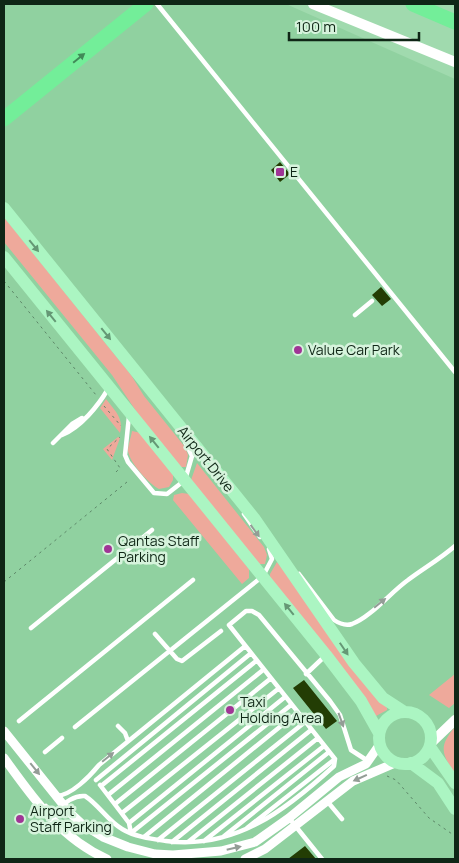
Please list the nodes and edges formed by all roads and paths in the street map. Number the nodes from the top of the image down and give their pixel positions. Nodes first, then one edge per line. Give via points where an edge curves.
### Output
1 (146, 4) edge
2 (157, 4) edge
3 (313, 4) edge
4 (413, 4) edge
5 (455, 22) edge
6 (455, 62) edge
7 (4, 119) edge
8 (4, 208) edge
9 (4, 257) edge
10 (4, 280) edge
11 (372, 301) dead end
12 (355, 315) dead end
13 (455, 372) edge
14 (110, 387) junction
15 (148, 387) junction
16 (101, 401) junction
17 (129, 412) junction
18 (53, 443) dead end
19 (116, 472) dead end
20 (185, 480) junction
21 (127, 482) dead end
22 (231, 489) junction
23 (152, 530) dead end
24 (455, 546) edge
25 (282, 557) junction
26 (263, 576) junction
27 (193, 580) dead end
28 (4, 582) edge
29 (31, 628) dead end
30 (221, 631) dead end
31 (155, 634) dead end
32 (244, 647) junction
33 (169, 652) junction
34 (250, 654) junction
35 (326, 654) junction
36 (256, 662) junction
37 (263, 670) junction
38 (306, 674) junction
39 (270, 679) junction
40 (278, 689) junction
41 (285, 697) junction
42 (291, 705) junction
43 (403, 711) junction
44 (298, 713) junction
45 (455, 720) edge
46 (19, 721) dead end
47 (304, 722) junction
48 (118, 726) dead end
49 (75, 727) dead end
50 (311, 730) junction
51 (4, 731) edge
52 (62, 738) dead end
53 (318, 738) junction
54 (379, 739) junction
55 (128, 741) junction
56 (430, 745) junction
57 (324, 746) junction
58 (45, 752) dead end
59 (330, 752) junction
60 (4, 754) edge
61 (4, 758) edge
62 (334, 759) junction
63 (369, 762) junction
64 (397, 762) junction
65 (411, 763) junction
66 (92, 774) junction
67 (385, 776) dead end
68 (96, 780) junction
69 (455, 783) edge
70 (101, 786) junction
71 (108, 795) junction
72 (56, 796) junction
73 (327, 801) junction
74 (63, 804) junction
75 (115, 804) junction
76 (455, 809) edge
77 (122, 814) junction
78 (289, 818) junction
79 (342, 818) dead end
80 (129, 823) junction
81 (296, 827) junction
82 (242, 832) junction
83 (132, 833) junction
84 (455, 836) edge
85 (144, 837) junction
86 (220, 839) junction
87 (158, 840) junction
88 (172, 842) junction
89 (203, 842) junction
90 (187, 843) junction
91 (107, 859) edge
92 (245, 859) edge
93 (322, 859) edge

7 -> 1 highway
2 - 13 lane
3 - 6 street
4 - 5 highway
8 -> 15 main road, Airport Drive
14 -> 9 main road
10 - 16 path
11 - 12 lane
14 - 16 lane
14 - 17 main road
15 - 20 lane via 191,452 191,464
15 - 22 main road, Airport Drive
16 - 18 lane
16 - 19 path via 122,426 120,438 107,449 120,468
20 -> 17 main road
17 - 20 lane via 125,455 150,490 166,494
20 - 26 main road
21 - 28 path
22 - 25 main road, Airport Drive
22 -> 26 lane via 270,553 270,563
23 - 29 lane
25 -> 24 lane via 308,583 334,620 345,625 358,621
25 -> 43 main road, Airport Drive via 354,663 383,698
26 - 33 lane
35 -> 26 main road
27 - 46 lane
30 - 33 lane via 186,660 179,660
31 - 33 lane
32 - 34 lane
32 - 38 lane via 229,625 241,613 250,610 259,615
32 - 55 lane
33 - 49 lane
34 - 36 lane
34 - 68 lane
35 - 38 lane
35 - 54 main road via 361,701
36 - 37 lane
36 - 70 lane
37 - 39 lane
37 - 71 lane
38 -> 63 lane via 340,715 351,750
39 - 40 lane
39 - 75 lane
40 - 41 lane
40 - 77 lane
41 - 42 lane
41 - 80 lane
42 - 44 lane
42 - 83 lane
43 - 54 main road via 387,718
43 - 56 main road via 423,719 430,731
44 - 47 lane
44 - 85 lane
45 - 56 street
47 - 50 lane
47 - 87 lane
48 - 55 lane
50 - 53 lane
50 - 88 lane
51 -> 72 street
52 - 58 lane
53 - 57 lane
53 - 90 lane
54 - 63 street
54 - 64 main road via 389,759
66 -> 55 lane
56 - 65 main road via 421,758
56 - 69 main road
57 - 59 lane
57 - 89 lane
59 - 62 lane
59 - 86 lane
60 - 74 lane via 48,808 57,811
61 - 91 street via 53,823
62 - 82 lane
62 - 82 lane via 334,766 299,798
63 - 78 street via 337,778
64 - 65 main road
64 -> 73 street via 353,781
65 - 76 main road via 438,782
66 - 68 lane
66 - 72 lane via 65,795
67 - 84 path via 396,780 429,818
68 - 70 lane
70 - 71 lane
71 - 75 lane
72 - 74 street
73 - 79 lane
73 - 81 street
74 -> 78 street via 77,820 104,837 162,855 208,853 245,845 268,834
74 - 83 lane via 81,795 86,796 119,828
75 - 77 lane
77 - 80 lane
78 - 81 lane
80 - 83 lane
81 - 92 street via 266,849
81 - 93 lane
82 - 86 lane
83 - 85 lane
85 - 87 lane
86 - 89 lane
87 - 88 lane
88 - 90 lane
89 - 90 lane

